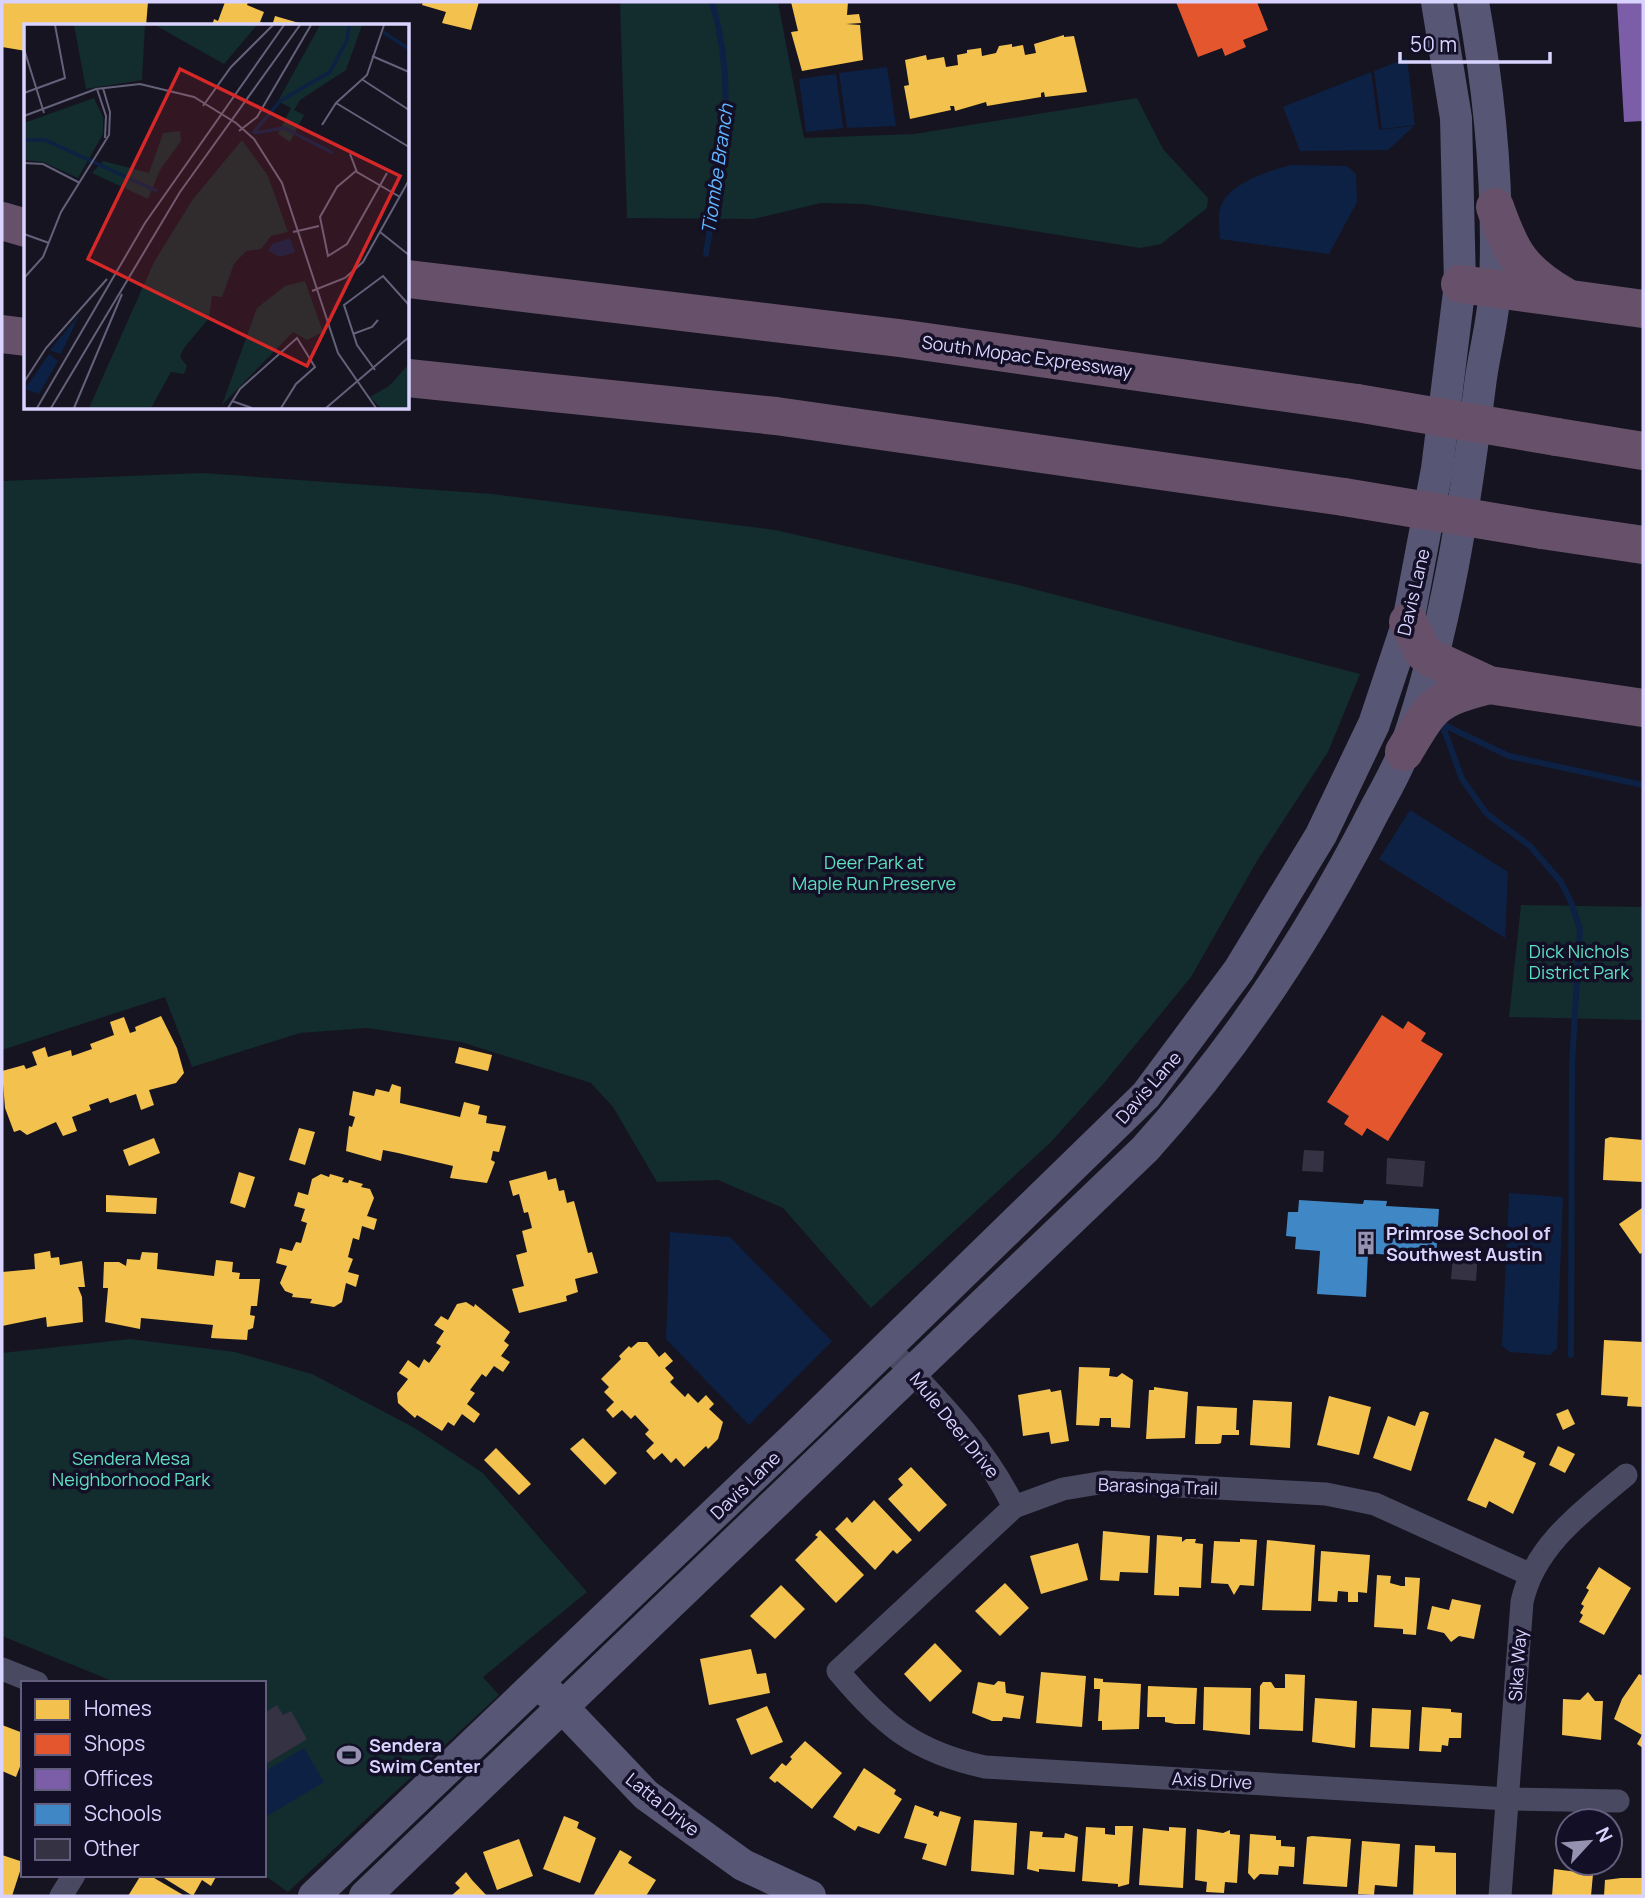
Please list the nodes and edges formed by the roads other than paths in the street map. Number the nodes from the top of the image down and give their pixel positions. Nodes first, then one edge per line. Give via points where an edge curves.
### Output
1 (1437, 2) edge
2 (1474, 2) edge
3 (1495, 206) junction
4 (2, 221) edge
5 (24, 227) edge
6 (2, 236) edge
7 (24, 237) edge
8 (410, 279) edge
9 (1477, 287) junction
10 (1569, 299) junction
11 (1643, 309) edge
12 (2, 334) edge
13 (24, 337) edge
14 (24, 358) edge
15 (2, 359) edge
16 (410, 378) edge
17 (1643, 451) edge
18 (1643, 545) edge
19 (1408, 622) junction
20 (1431, 658) junction
21 (1489, 685) junction
22 (1643, 708) edge
23 (1404, 752) junction
24 (1163, 1074) junction
25 (1192, 1098) junction
26 (888, 1347) junction
27 (914, 1373) junction
28 (1626, 1475) dead end
29 (1014, 1507) junction
30 (1529, 1574) junction
31 (2, 1669) edge
32 (838, 1671) joint
33 (32, 1681) edge
34 (538, 1682) junction
35 (562, 1706) junction
36 (1507, 1798) junction
37 (1618, 1801) dead end
38 (73, 1877) edge
39 (61, 1896) edge
40 (314, 1896) edge
41 (365, 1896) edge
42 (810, 1896) edge
43 (1500, 1896) edge

1 - 9 main road, Davis Lane
2 - 3 main road, Davis Lane via 1486,83
3 - 9 main road, Davis Lane
3 - 10 highway via 1520,264 1536,280
4 - 5 highway
6 - 7 highway
8 - 17 highway, South Mopac Expressway, bridge via 899,338 1357,403
9 - 10 highway
9 - 19 main road, Davis Lane
9 - 20 main road, Davis Lane via 1469,477
10 - 11 highway
12 - 13 highway
14 - 15 highway
16 - 18 highway, bridge via 776,416 1344,496
19 - 20 highway via 1423,652
19 - 24 main road, Davis Lane via 1374,724 1321,835 1239,970
20 - 21 highway
20 - 23 main road, Davis Lane
21 - 22 highway
21 - 23 highway via 1451,696 1430,709
23 - 25 main road, Davis Lane via 1347,863 1264,998
24 - 25 main road
24 - 26 main road, Davis Lane
25 - 27 main road, Davis Lane
26 - 27 street, Mule Deer Drive
26 - 34 main road, Davis Lane
27 - 29 street, Mule Deer Drive via 972,1440
27 - 35 main road, Davis Lane
28 - 30 street, Sika Way via 1578,1514
29 - 30 street, Barasinga Trail via 1063,1489 1105,1482 1326,1494 1375,1504
29 - 32 street, Barasinga Trail
30 - 36 street, Sika Way via 1522,1602
31 - 33 street
32 - 36 street, Axis Drive via 862,1700 906,1739 947,1758 985,1767
34 - 35 main road, Latta Drive
34 - 40 main road, Davis Lane
35 - 41 main road, Davis Lane
35 - 42 main road, Latta Drive via 646,1795 743,1866
36 - 37 street, Axis Drive
36 - 43 street, Sika Way
38 - 39 street

